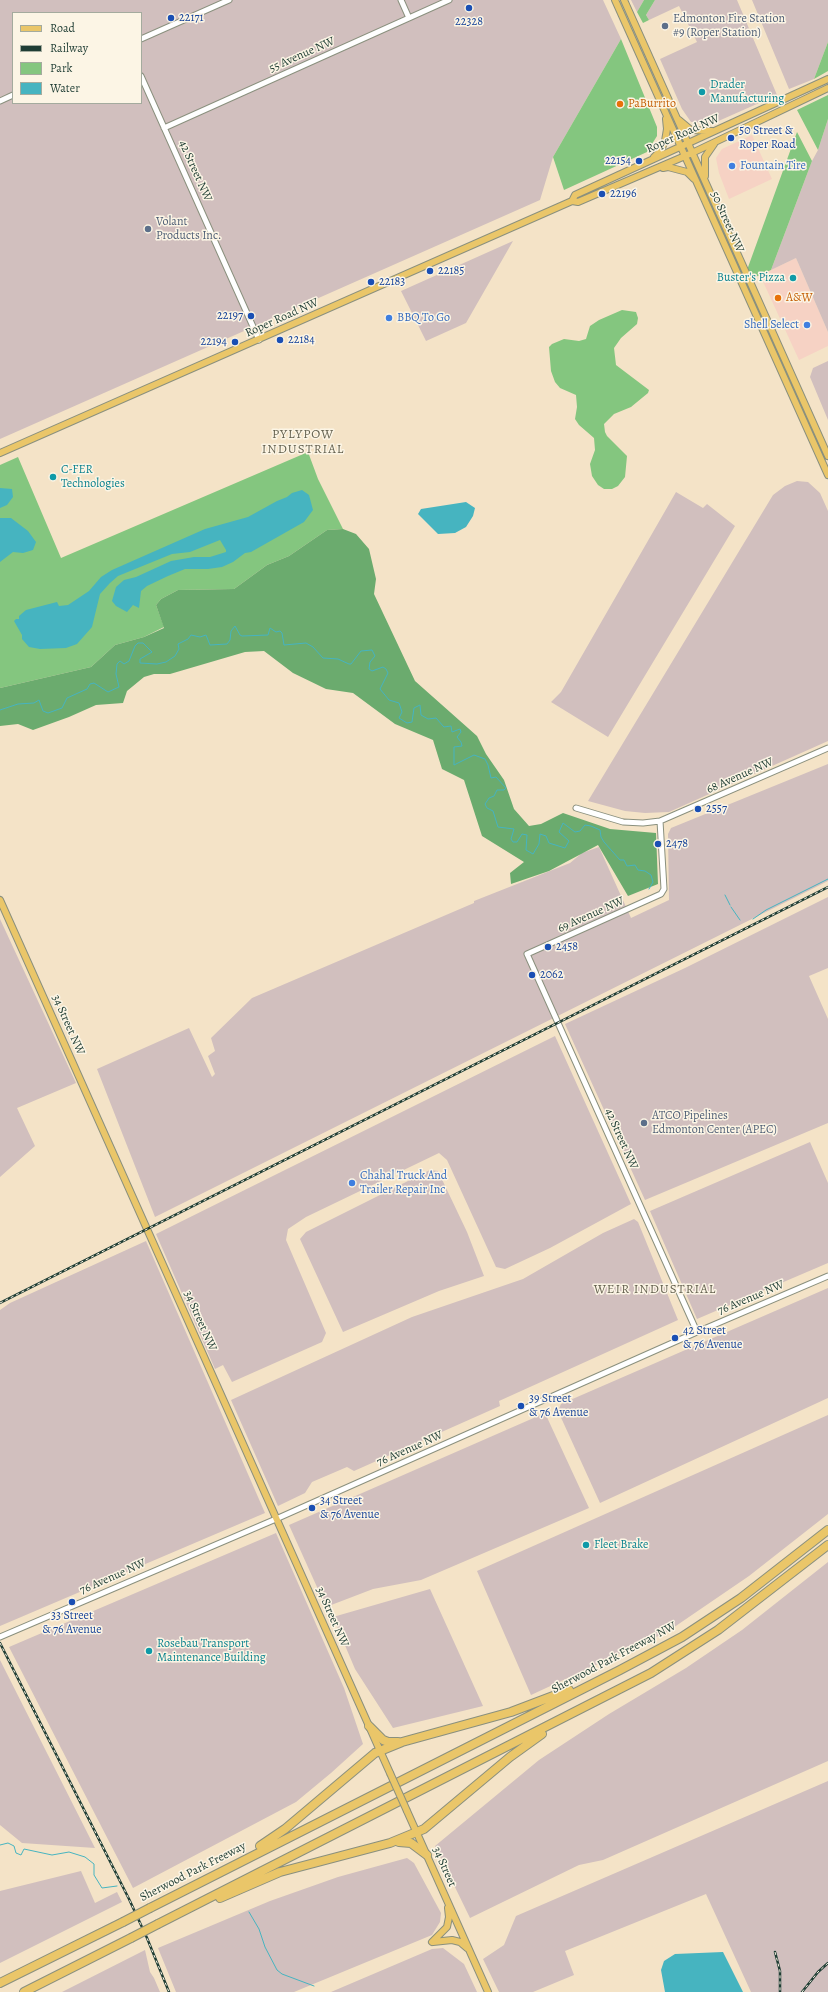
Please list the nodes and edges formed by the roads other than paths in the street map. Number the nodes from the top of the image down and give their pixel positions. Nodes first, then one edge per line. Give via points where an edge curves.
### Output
1 (228, 0) edge
2 (401, 0) edge
3 (449, 0) edge
4 (615, 0) edge
5 (624, 0) edge
6 (409, 18) junction
7 (142, 39) edge
8 (142, 78) edge
9 (828, 79) edge
10 (828, 88) edge
11 (12, 95) edge
12 (0, 101) edge
13 (665, 111) junction
14 (676, 116) junction
15 (164, 128) junction
16 (718, 130) junction
17 (717, 141) junction
18 (688, 144) junction
19 (681, 147) junction
20 (692, 152) junction
21 (685, 156) junction
22 (648, 161) junction
23 (653, 169) junction
24 (706, 183) junction
25 (699, 185) junction
26 (572, 201) junction
27 (259, 340) junction
28 (0, 453) edge
29 (828, 456) edge
30 (828, 475) edge
31 (828, 748) edge
32 (576, 808) dead end
33 (660, 821) junction
34 (0, 900) edge
35 (527, 954) joint
36 (828, 1276) edge
37 (697, 1332) junction
38 (276, 1519) junction
39 (828, 1530) edge
40 (828, 1545) edge
41 (0, 1637) edge
42 (620, 1670) junction
43 (569, 1716) junction
44 (369, 1726) junction
45 (402, 1742) junction
46 (380, 1751) junction
47 (396, 1782) joint
48 (417, 1833) junction
49 (390, 1843) junction
50 (427, 1855) junction
51 (231, 1866) junction
52 (447, 1902) junction
53 (171, 1918) junction
54 (470, 1952) junction
55 (0, 1983) edge
56 (24, 1992) edge
57 (488, 1992) edge

1 - 7 street
2 - 6 street
3 - 6 street, 55 Avenue NW
4 - 13 main road, 50 Street NW
5 - 14 main road, 50 Street NW
6 - 15 street, 55 Avenue NW
8 - 15 street, 42 Street NW
9 - 16 main road, Roper Road NW
10 - 17 main road, Roper Road NW
11 - 12 street
13 - 19 main road, 50 Street NW
13 - 22 main road via 665,141 661,150
14 - 16 main road via 691,130
14 - 18 main road, 50 Street NW
15 - 27 street, 42 Street NW
16 - 18 main road, Roper Road NW
17 - 20 main road, Roper Road NW
17 - 24 main road via 705,156 703,164
18 - 19 main road, Roper Road NW
18 - 20 main road, 50 Street NW
19 - 21 main road, 50 Street NW
19 - 22 main road, Roper Road NW
20 - 21 main road, Roper Road NW
20 - 24 main road, 50 Street NW
21 - 23 main road, Roper Road NW
21 - 25 main road, 50 Street NW
22 - 26 main road, Roper Road NW via 575,195
23 - 25 main road via 668,167 687,172
23 - 26 main road, Roper Road NW via 578,202
24 - 29 main road, 50 Street NW
25 - 30 main road, 50 Street NW
26 - 27 main road, Roper Road NW
27 - 28 main road, Roper Road NW
31 - 33 street, 68 Avenue NW
32 - 33 street, 68 Avenue NW via 623,822
33 - 35 street, 69 Avenue NW via 664,889 662,893
34 - 38 main road, 34 Street NW
35 - 37 street, 42 Street NW
36 - 37 street, 76 Avenue NW
37 - 38 street, 76 Avenue NW
38 - 41 street, 76 Avenue NW
38 - 44 main road, 34 Street NW
39 - 42 highway, Sherwood Park Freeway NW via 720,1613 682,1637
40 - 43 highway via 765,1595 683,1654
42 - 45 highway via 511,1712
42 - 47 highway, Sherwood Park Freeway NW
43 - 48 highway via 526,1745 429,1826
43 - 53 highway
44 - 45 highway via 386,1741
44 - 46 main road, 34 Street NW
45 - 46 highway
46 - 48 main road, 34 Street, bridge
46 - 51 highway via 367,1758 285,1829
47 - 51 highway, Sherwood Park Freeway
48 - 49 highway
48 - 50 main road, 34 Street
49 - 50 highway via 411,1843
49 - 53 highway via 280,1872
50 - 52 main road, 34 Street
51 - 55 highway, Sherwood Park Freeway, bridge
52 - 54 main road, 34 Street
52 - 54 main road via 447,1926 432,1942 456,1940
53 - 56 highway, bridge
54 - 57 main road, 34 Street

